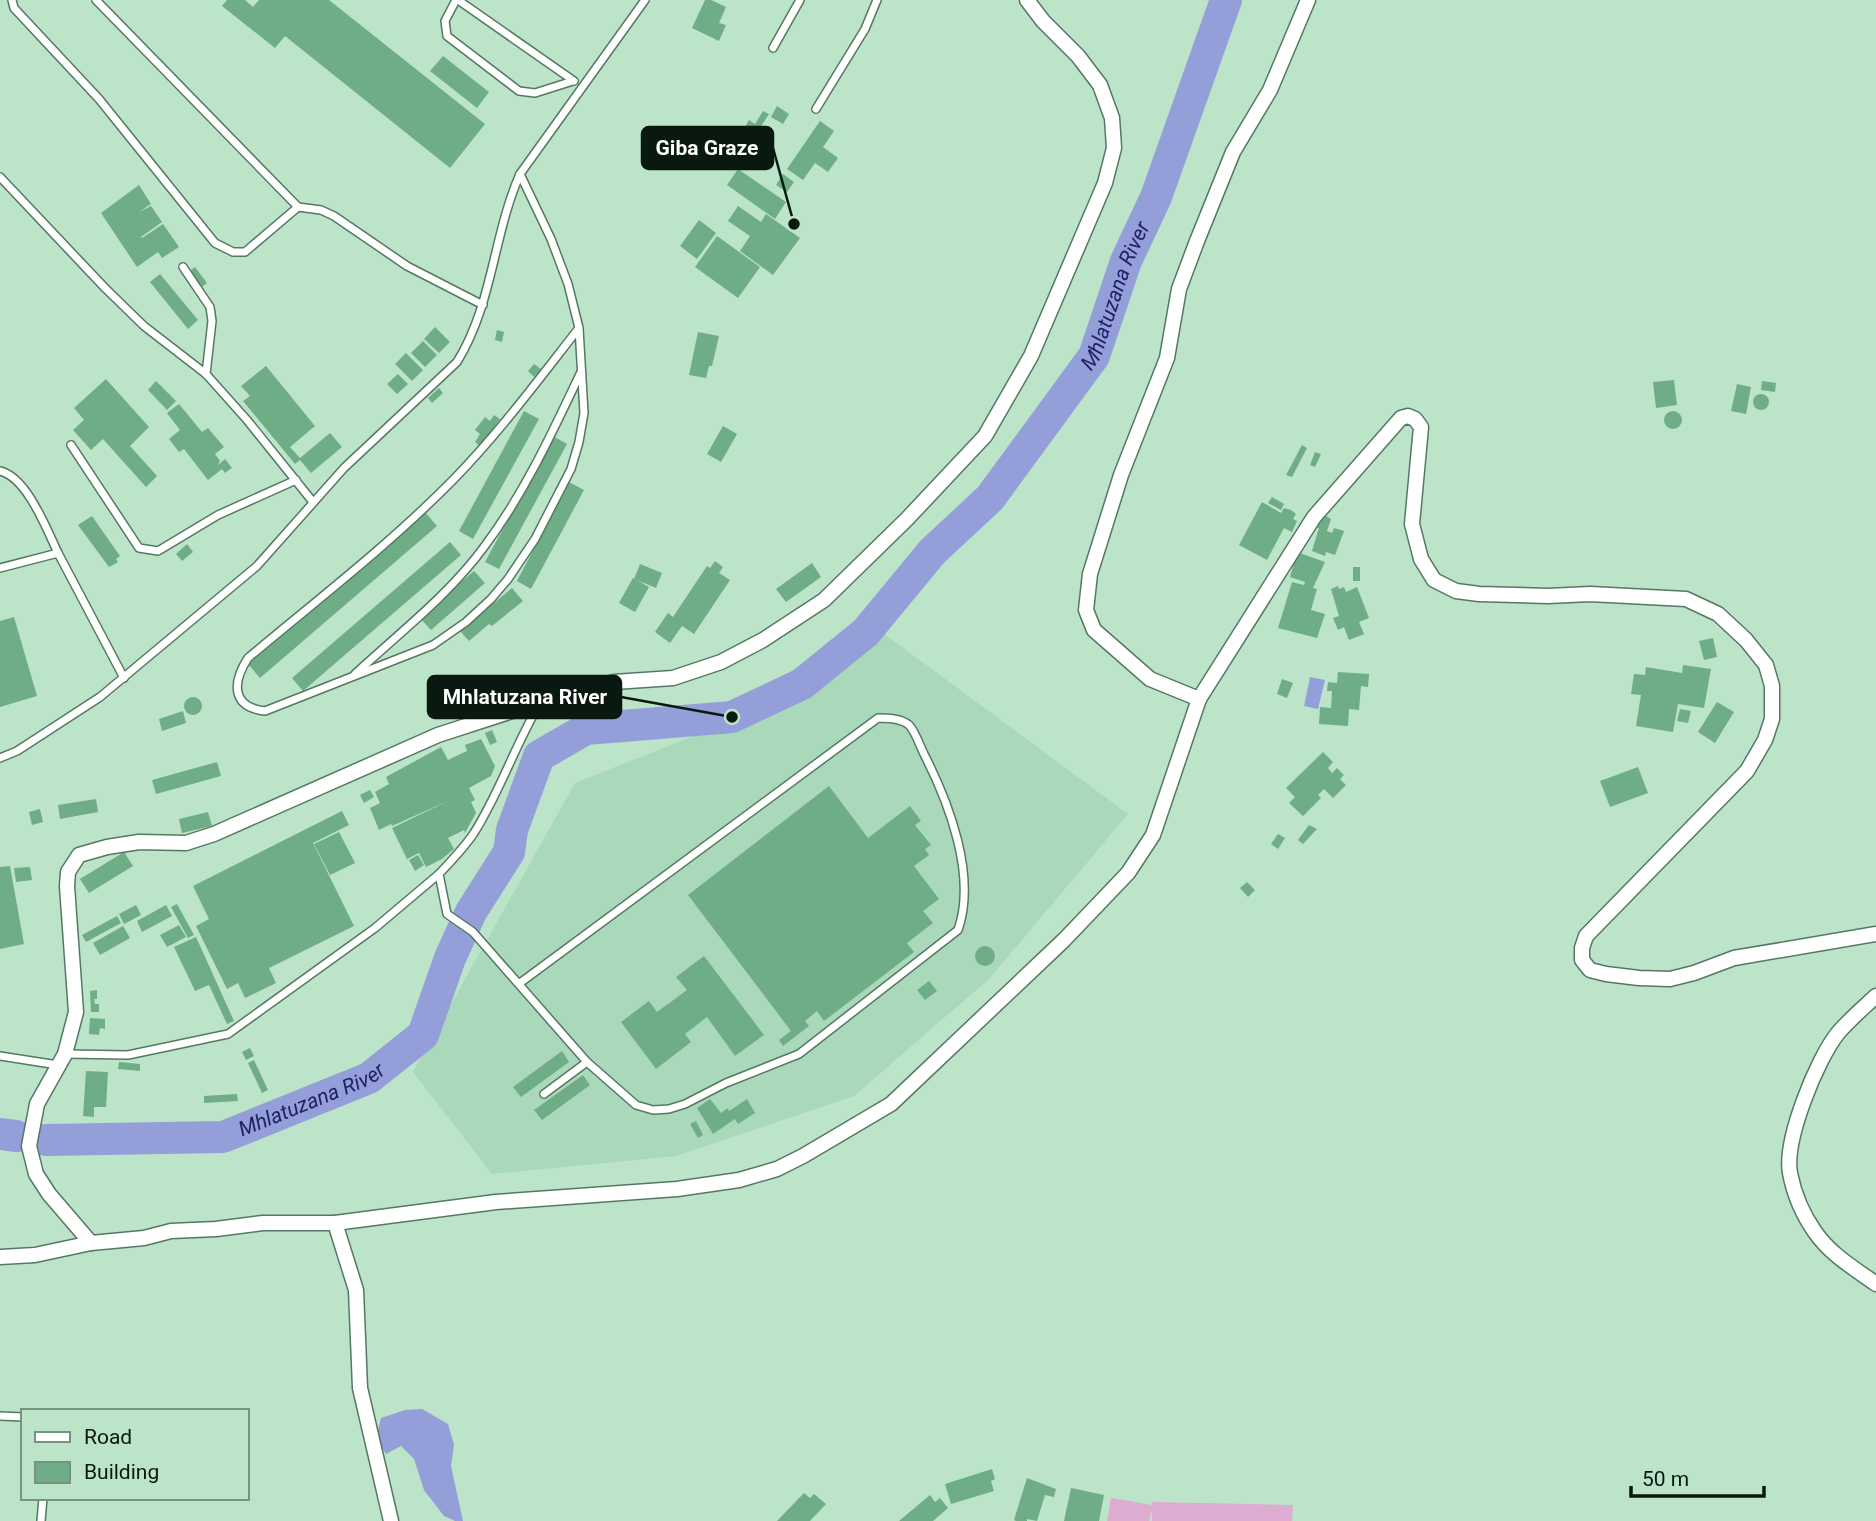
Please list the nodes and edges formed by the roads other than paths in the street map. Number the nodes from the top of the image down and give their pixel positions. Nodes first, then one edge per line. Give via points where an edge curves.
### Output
1 (12, 0) edge
2 (96, 0) edge
3 (457, 0) edge
4 (645, 0) edge
5 (800, 0) edge
6 (877, 0) edge
7 (1027, 0) edge
8 (1308, 0) edge
9 (773, 48) dead end
10 (573, 81) junction
11 (583, 88) junction
12 (816, 109) dead end
13 (520, 174) junction
14 (0, 177) edge
15 (298, 207) junction
16 (183, 267) dead end
17 (483, 305) junction
18 (579, 328) junction
19 (581, 372) junction
20 (206, 374) junction
21 (71, 445) dead end
22 (0, 471) edge
23 (296, 480) junction
24 (313, 502) junction
25 (58, 553) junction
26 (0, 568) edge
27 (352, 677) junction
28 (124, 678) junction
29 (1199, 699) junction
30 (540, 702) junction
31 (0, 758) edge
32 (439, 874) junction
33 (1876, 934) edge
34 (520, 983) junction
35 (1876, 996) edge
36 (0, 1056) edge
37 (62, 1059) junction
38 (587, 1062) junction
39 (544, 1094) dead end
40 (335, 1223) junction
41 (91, 1243) junction
42 (0, 1257) edge
43 (1876, 1283) edge
44 (0, 1416) edge
45 (21, 1417) edge
46 (44, 1500) edge
47 (41, 1521) edge
48 (391, 1521) edge

1 - 15 lane via 14,8 99,99 215,243 246,252
2 - 15 lane
3 - 10 lane
3 - 10 lane via 445,22 447,36 519,91 535,93
4 - 11 lane
5 - 9 lane
6 - 12 lane via 865,29
7 - 30 street via 1100,85 1112,118 1114,148 1105,183 1031,356 985,436 824,600 763,640 721,662 673,678 614,682
8 - 29 street via 1270,90 1233,152 1206,217 1179,289 1167,358 1121,475 1090,575 1086,610 1094,630 1150,679
10 - 11 lane
11 - 13 lane
13 - 17 lane
13 - 18 lane via 551,239
14 - 20 lane via 144,326
15 - 17 lane via 334,215 407,266
16 - 20 lane via 210,307
17 - 24 lane via 457,362
18 - 19 lane
18 - 27 lane via 453,480 381,547 248,657 237,674 237,691 253,710 265,711
19 - 27 lane via 520,491 484,547
19 - 27 lane via 583,413 571,468 535,539 508,579 474,614 433,645
20 - 23 lane
21 - 23 lane via 139,548 150,551
22 - 25 lane via 16,481 39,511
23 - 24 lane
24 - 28 lane via 257,566
25 - 26 lane
25 - 28 lane
28 - 31 lane
29 - 33 street via 1314,517 1392,425 1408,416 1421,428 1412,524 1421,559 1434,580 1456,591 1479,594 1686,599 1718,614 1766,665 1772,686 1772,719 1765,740 1747,771 1586,936 1582,960 1590,970 1670,979 1734,958
29 - 40 street via 1153,835 1128,873 891,1104 777,1169 738,1180 443,1207
30 - 32 lane via 486,812 467,843
30 - 37 street via 438,735 214,834 186,843 139,842 79,855 68,872 67,886 76,1012
32 - 34 lane via 447,914 473,932
32 - 37 lane via 375,928 228,1034 128,1055
34 - 38 lane
34 - 38 lane via 878,718 909,725 950,814 965,884 958,930 799,1054 669,1109 636,1105
35 - 43 street via 1837,1034 1818,1066 1799,1114 1790,1171 1800,1207 1816,1233 1835,1255
36 - 37 lane
37 - 41 street via 37,1104 31,1160 49,1194
38 - 39 lane
40 - 41 street via 263,1223
40 - 48 street via 356,1290 360,1388
41 - 42 street
44 - 45 lane
46 - 47 lane

